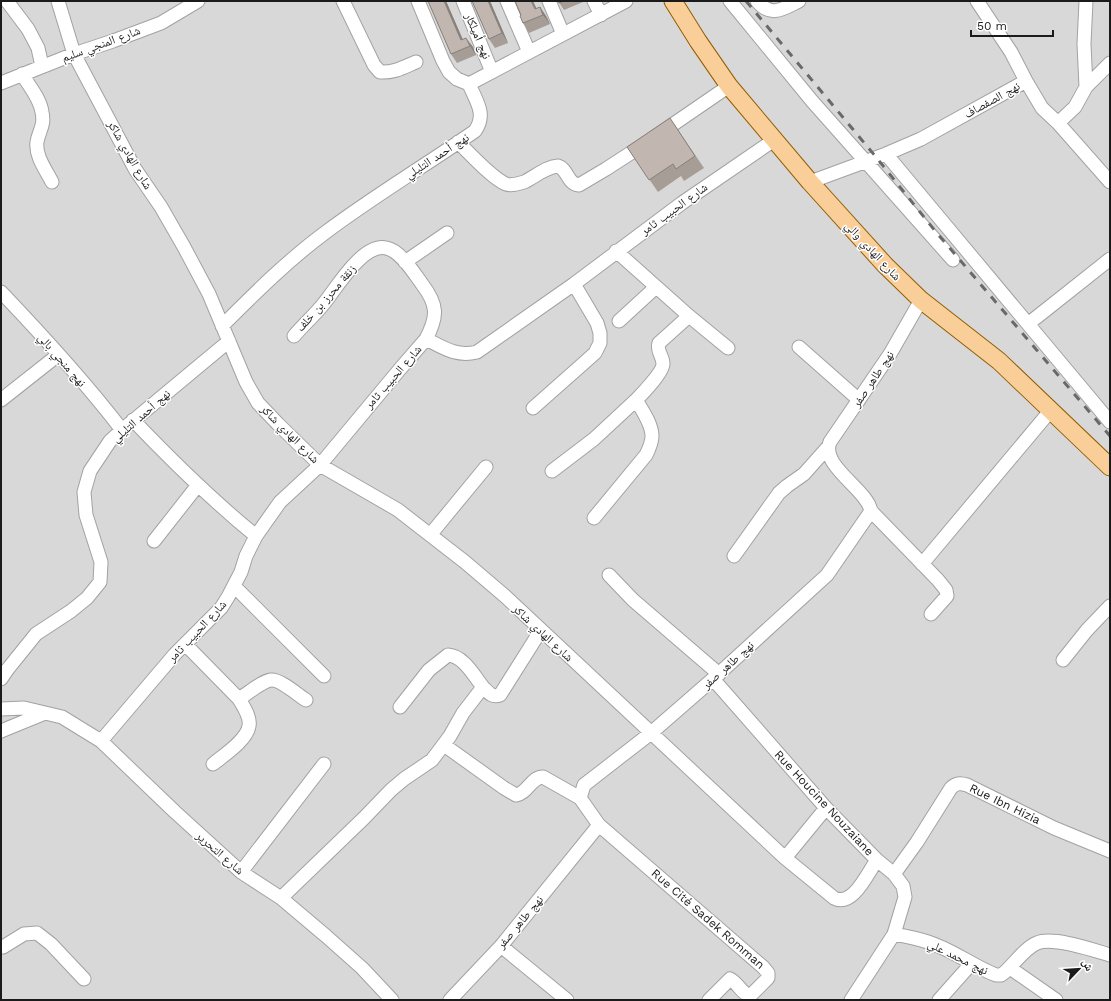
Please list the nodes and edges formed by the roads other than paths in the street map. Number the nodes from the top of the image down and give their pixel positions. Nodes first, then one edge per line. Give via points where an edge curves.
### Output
1 (7, 1) edge
2 (58, 1) edge
3 (198, 1) edge
4 (342, 1) edge
5 (418, 1) edge
6 (463, 1) edge
7 (507, 1) edge
8 (549, 1) edge
9 (594, 1) edge
10 (626, 1) edge
11 (673, 1) edge
12 (730, 1) edge
13 (757, 1) edge
14 (799, 1) edge
15 (976, 1) edge
16 (1086, 1) edge
17 (601, 14) junction
18 (563, 34) junction
19 (529, 52) junction
20 (74, 54) junction
21 (416, 62) dead end
22 (1110, 63) edge
23 (42, 66) junction
24 (492, 72) junction
25 (22, 74) junction
26 (1026, 81) junction
27 (1, 83) edge
28 (469, 84) junction
29 (729, 86) junction
30 (1086, 87) junction
31 (1058, 123) junction
32 (774, 140) junction
33 (458, 142) junction
34 (886, 154) junction
35 (866, 161) junction
36 (52, 182) dead end
37 (810, 182) junction
38 (1110, 182) edge
39 (447, 233) dead end
40 (616, 251) junction
41 (1110, 259) edge
42 (953, 260) dead end
43 (405, 262) junction
44 (574, 284) junction
45 (656, 287) junction
46 (1, 292) edge
47 (920, 300) junction
48 (688, 316) junction
49 (620, 321) dead end
50 (1028, 324) junction
51 (222, 326) junction
52 (294, 336) dead end
53 (426, 339) junction
54 (229, 341) junction
55 (799, 347) dead end
56 (728, 348) dead end
57 (58, 355) junction
58 (1, 400) edge
59 (636, 400) junction
60 (859, 400) junction
61 (533, 408) dead end
62 (1051, 410) junction
63 (1108, 415) edge
64 (133, 420) junction
65 (122, 430) junction
66 (828, 447) junction
67 (320, 464) junction
68 (486, 467) dead end
69 (1110, 467) edge
70 (552, 472) dead end
71 (198, 486) junction
72 (871, 511) junction
73 (594, 518) dead end
74 (430, 535) junction
75 (256, 536) junction
76 (154, 541) dead end
77 (734, 556) dead end
78 (922, 564) junction
79 (609, 575) dead end
80 (234, 586) junction
81 (1110, 606) edge
82 (931, 614) dead end
83 (541, 630) junction
84 (185, 644) junction
85 (1063, 660) dead end
86 (324, 676) dead end
87 (716, 676) junction
88 (1, 680) edge
89 (484, 687) junction
90 (239, 699) junction
91 (306, 700) dead end
92 (400, 707) dead end
93 (1, 709) edge
94 (44, 713) junction
95 (1, 731) edge
96 (651, 733) junction
97 (101, 741) junction
98 (444, 745) junction
99 (213, 764) dead end
100 (324, 764) dead end
101 (580, 798) junction
102 (826, 808) junction
103 (599, 825) junction
104 (1110, 851) edge
105 (785, 858) junction
106 (877, 860) junction
107 (241, 872) junction
108 (894, 874) junction
109 (281, 898) junction
110 (894, 934) junction
111 (1, 946) edge
112 (501, 946) junction
113 (1110, 954) edge
114 (971, 964) junction
115 (1010, 968) junction
116 (84, 978) dead end
117 (392, 1000) edge
118 (450, 1000) edge
119 (567, 1000) edge
120 (709, 1000) edge
121 (851, 1000) edge
122 (939, 1000) edge
123 (1056, 1000) edge

1 - 23 street via 28,29 38,48
2 - 20 street, شارع الهادي شاكر
3 - 20 street, شارع المنجي سليم via 161,23
4 - 21 street via 380,72 398,70
5 - 28 street via 443,61 457,79
6 - 24 street, نهج أميلكار
7 - 19 street
8 - 18 street
9 - 17 street
10 - 17 street
11 - 29 main road, شارع الهادي والي
12 - 35 street via 812,101
13 - 14 street via 767,10 774,11
15 - 26 street via 1011,52
16 - 30 street
17 - 18 street
18 - 19 street
19 - 24 street
20 - 23 street, شارع المنجي سليم
20 - 51 street, شارع الهادي شاكر via 136,169 184,246
22 - 30 street
23 - 25 street, شارع المنجي سليم
24 - 28 street
25 - 27 street, شارع المنجي سليم
25 - 36 street via 42,110 44,120 37,142 38,152
26 - 31 street, نهج الصفصاف via 1042,108
26 - 34 street, نهج الصفصاف via 921,139
28 - 33 street, نهج أحمد التليلي via 481,111 481,118 475,131
29 - 32 main road, شارع الهادي والي
29 - 33 street via 579,185 574,184 564,169 558,166 548,168 524,182 505,184
30 - 31 street via 1075,107
31 - 38 street, نهج الصفصاف
32 - 37 main road, شارع الهادي والي
32 - 40 street, شارع الحبيب ثامر
33 - 51 street, نهج أحمد التليلي via 325,232 272,277
34 - 35 street, نهج الصفصاف
34 - 50 street
35 - 37 street, نهج الصفصاف
35 - 42 street
37 - 47 main road, شارع الهادي والي via 885,266
39 - 43 street
40 - 44 street, شارع الحبيب ثامر
40 - 45 street
41 - 50 street
43 - 52 street, زنقة محرز بن خلف via 393,250 387,248 368,253 342,277
43 - 53 street, زنقة محرز بن خلف via 434,302 436,316
44 - 53 street, شارع الحبيب ثامر via 477,352 451,352
44 - 61 street via 597,323 600,343 595,353
45 - 48 street
45 - 49 street
46 - 57 street, نهج منجي بالي
47 - 60 street, نهج طاهر صفر via 899,341
47 - 62 main road, شارع الهادي والي via 999,361
48 - 56 street
48 - 59 street via 659,342 658,352 662,368
50 - 63 street
51 - 54 street, شارع الهادي شاكر
53 - 67 street, شارع الحبيب ثامر
54 - 64 street, نهج أحمد التليلي
54 - 67 street, شارع الهادي شاكر via 258,403
55 - 60 street
57 - 58 street
57 - 65 street, نهج منجي بالي
59 - 70 street via 594,439
59 - 73 street via 652,436 650,447
60 - 66 street, نهج طاهر صفر
62 - 69 main road, شارع الهادي والي
62 - 78 street
64 - 65 street, نهج أحمد التليلي
64 - 71 street
65 - 88 street, نهج أحمد التليلي via 110,441 90,471 84,492 86,515 101,562 100,582 87,598 71,611 36,634
66 - 72 street via 832,459 870,504
66 - 77 street, نهج طاهر صفر via 804,474 779,493
67 - 74 street, شارع الهادي شاكر via 398,510
67 - 75 street, شارع الحبيب ثامر via 280,502
68 - 74 street
71 - 75 street
71 - 76 street
72 - 78 street
72 - 87 street, نهج طاهر صفر via 827,575
74 - 83 street, شارع الهادي شاكر via 506,597
75 - 80 street, شارع الحبيب ثامر
78 - 82 street via 947,593
79 - 87 street, Rue Houcine Nouzaiane
80 - 84 street, شارع الحبيب ثامر via 221,608
80 - 86 street
81 - 85 street
83 - 89 street via 500,695 492,696
83 - 96 street, شارع الهادي شاكر
84 - 90 street
84 - 97 street, شارع الحبيب ثامر
87 - 96 street, نهج طاهر صفر
87 - 102 street, Rue Houcine Nouzaiane
89 - 92 street via 462,662 448,655 429,670
89 - 98 street via 463,713
90 - 91 street via 264,682 272,680
90 - 99 street via 250,724 245,736
93 - 94 street, شارع التحرير via 24,708
94 - 95 street
94 - 97 street, شارع التحرير via 62,717
96 - 101 street, نهج طاهر صفر via 584,785
96 - 105 street, شارع الهادي شاكر
97 - 107 street, شارع التحرير
98 - 101 street via 516,795 535,780 544,777
98 - 109 street via 430,762 391,790
100 - 107 street
101 - 103 street
102 - 105 street
102 - 106 street, Rue Houcine Nouzaiane
103 - 112 street, نهج طاهر صفر
103 - 120 street, Rue Cité Sadek Romman via 768,973 768,978 750,996 730,979
104 - 108 street, Rue Ibn Hizia via 1054,828 960,783 951,788
105 - 106 street, شارع الهادي شاكر via 834,898 843,900 855,893
106 - 108 street, Rue Houcine Nouzaiane
107 - 109 street, شارع التحرير
108 - 110 street, Rue Houcine Nouzaiane via 903,886 905,897
109 - 117 street, شارع التحرير via 362,968
110 - 114 street, نهج محمد علي via 935,944
110 - 121 street
111 - 116 street via 24,934 37,933
112 - 118 street, نهج طاهر صفر
112 - 119 street
113 - 115 street, نهج محمد علي via 1056,941 1038,942
114 - 115 street, نهج محمد علي via 996,975 1001,975
114 - 122 street
115 - 123 street

